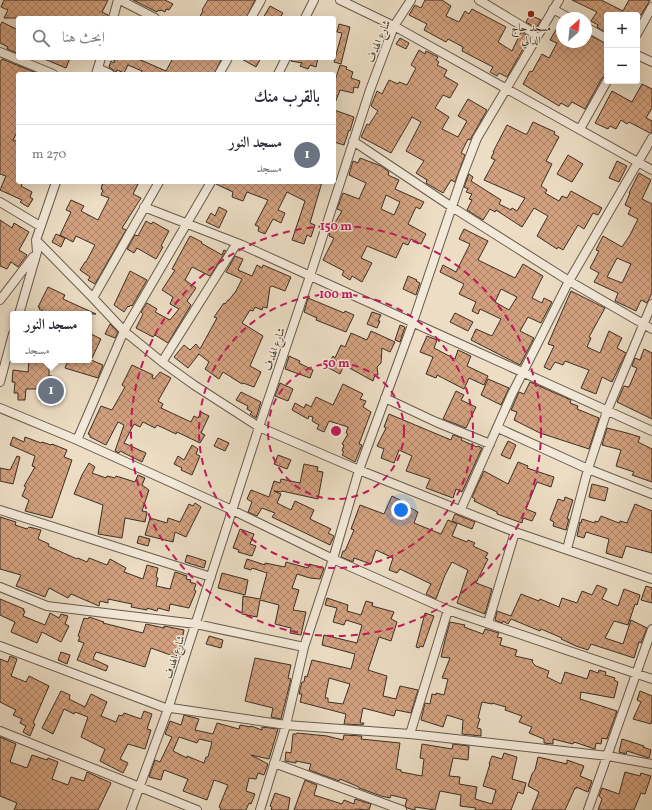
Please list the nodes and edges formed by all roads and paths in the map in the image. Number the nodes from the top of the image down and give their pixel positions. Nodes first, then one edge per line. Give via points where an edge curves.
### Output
1 (119, 0) edge
2 (261, 0) edge
3 (314, 0) edge
4 (340, 0) edge
5 (411, 0) edge
6 (479, 0) edge
7 (558, 0) edge
8 (652, 7) edge
9 (553, 9) junction
10 (558, 12) edge
11 (114, 16) edge
12 (151, 16) edge
13 (251, 16) edge
14 (306, 16) edge
15 (394, 26) junction
16 (640, 29) edge
17 (592, 30) edge
18 (537, 35) junction
19 (604, 37) edge
20 (0, 52) edge
21 (640, 56) edge
22 (16, 59) edge
23 (19, 60) edge
24 (100, 60) edge
25 (227, 60) edge
26 (285, 60) edge
27 (652, 62) edge
28 (97, 71) edge
29 (48, 72) edge
30 (220, 72) edge
31 (279, 72) edge
32 (605, 84) edge
33 (506, 88) junction
34 (580, 129) junction
35 (652, 138) edge
36 (353, 141) junction
37 (638, 162) junction
38 (652, 170) edge
39 (55, 184) edge
40 (158, 184) edge
41 (210, 184) edge
42 (0, 202) edge
43 (144, 207) junction
44 (452, 207) junction
45 (187, 223) junction
46 (40, 226) junction
47 (36, 240) junction
48 (237, 243) junction
49 (37, 252) junction
50 (310, 276) junction
51 (569, 281) junction
52 (93, 298) junction
53 (0, 300) edge
54 (652, 304) edge
55 (20, 311) edge
56 (413, 322) junction
57 (643, 324) junction
58 (652, 329) edge
59 (124, 332) junction
60 (10, 345) edge
61 (162, 362) junction
62 (523, 372) junction
63 (0, 382) edge
64 (385, 398) junction
65 (0, 408) edge
66 (607, 411) junction
67 (259, 427) junction
68 (498, 428) junction
69 (652, 431) edge
70 (77, 440) junction
71 (490, 444) junction
72 (588, 469) junction
73 (359, 470) junction
74 (652, 494) edge
75 (0, 510) edge
76 (232, 510) junction
77 (461, 510) junction
78 (516, 532) junction
79 (567, 549) junction
80 (333, 559) junction
81 (211, 577) junction
82 (652, 579) edge
83 (0, 587) edge
84 (448, 610) junction
85 (488, 623) junction
86 (196, 624) junction
87 (652, 629) edge
88 (0, 646) edge
89 (304, 647) junction
90 (636, 673) junction
91 (652, 679) edge
92 (168, 709) junction
93 (286, 725) junction
94 (0, 731) edge
95 (410, 734) junction
96 (608, 756) junction
97 (274, 763) junction
98 (652, 764) edge
99 (139, 786) junction
100 (130, 810) edge
101 (197, 810) edge
102 (260, 810) edge
103 (402, 810) edge
104 (588, 810) edge

1 - 11 street
1 - 12 street
2 - 13 street
3 - 14 street
4 - 15 street
5 - 15 street, شارع الهدف
6 - 18 street
7 - 9 street
8 - 16 street
9 - 10 street
9 - 18 street
15 - 33 street
15 - 36 street, شارع الهدف
17 - 19 street
18 - 33 street
20 - 22 street
21 - 27 street
23 - 29 street
24 - 28 street
25 - 30 street
26 - 31 street
32 - 34 street
33 - 34 street
33 - 44 street via 478,138
34 - 37 street
35 - 37 street
36 - 44 street
36 - 50 street, شارع الهدف
37 - 38 street
37 - 51 street
39 - 46 street
40 - 43 street
41 - 45 street
42 - 46 street
43 - 45 street
43 - 52 street
44 - 51 street
44 - 56 street
45 - 48 street
45 - 59 street
46 - 47 street
47 - 49 street
47 - 52 street
48 - 50 street
48 - 61 street
49 - 53 street
49 - 55 street
50 - 56 street
50 - 67 street, شارع الهدف
51 - 57 street
51 - 62 street
52 - 59 street
54 - 57 street
56 - 62 street
56 - 64 street
57 - 58 street
57 - 66 street
59 - 61 street
59 - 70 street
60 - 63 street
61 - 67 street
62 - 66 street
62 - 68 street
64 - 71 street
64 - 73 street
65 - 70 street
66 - 69 street
66 - 72 street
67 - 73 street
67 - 76 street, شارع الهدف
68 - 71 street
68 - 72 street
70 - 76 street
71 - 77 street
72 - 74 street
72 - 79 street
73 - 77 street
73 - 80 street
75 - 81 street
76 - 80 street
76 - 81 street, شارع الهدف
77 - 78 street
78 - 79 street
78 - 85 street
79 - 82 street
80 - 84 street
80 - 89 street
81 - 86 street, شارع الهدف
83 - 86 street via 46,606
84 - 85 street
84 - 95 street
85 - 90 street
86 - 89 street
86 - 92 street, شارع الهدف
87 - 90 street
88 - 92 street
89 - 93 street
90 - 91 street
90 - 96 street
92 - 93 street
92 - 99 street, شارع الهدف
93 - 95 street
93 - 97 street
94 - 99 street
95 - 96 street
96 - 98 street
96 - 104 street
97 - 102 street
97 - 103 street
99 - 100 street, شارع الهدف
99 - 101 street

